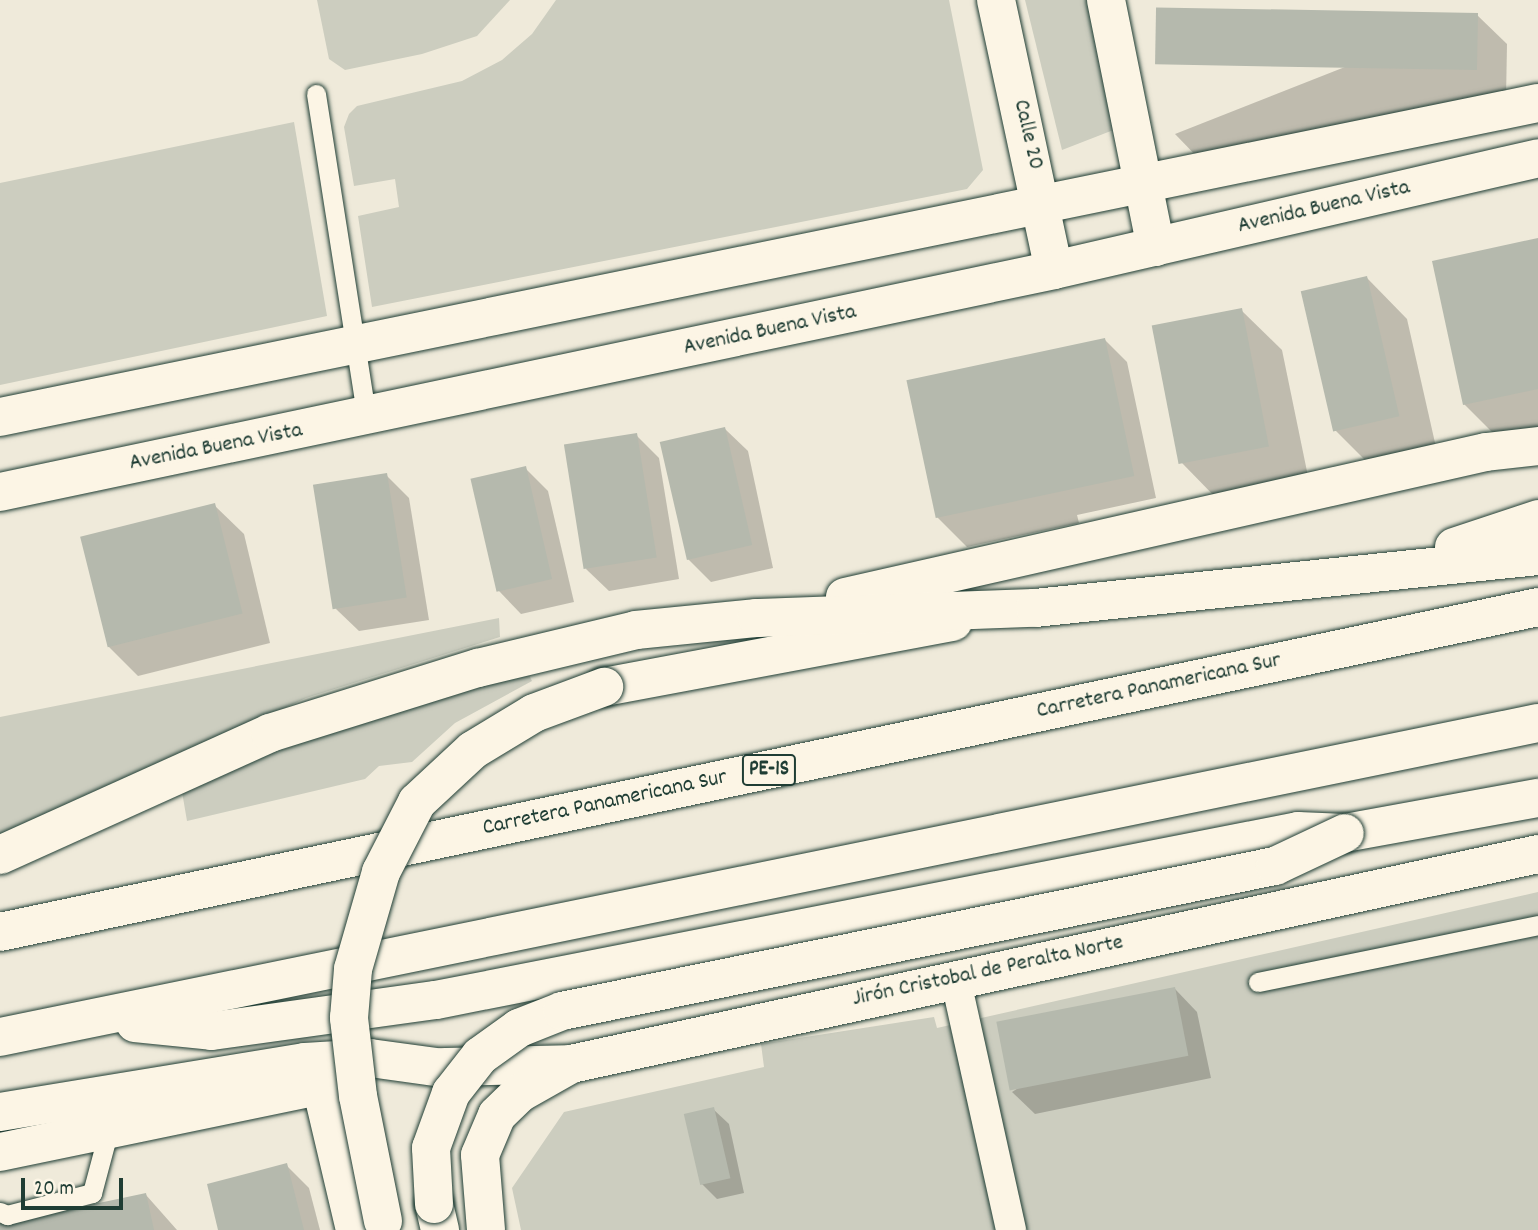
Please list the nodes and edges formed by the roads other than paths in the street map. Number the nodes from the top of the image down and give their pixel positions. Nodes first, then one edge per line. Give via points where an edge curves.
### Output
1 (996, 0) edge
2 (1106, 0) edge
3 (316, 94) dead end
4 (1538, 103) edge
5 (1538, 158) edge
6 (1143, 184) junction
7 (1042, 207) junction
8 (1156, 247) junction
9 (1054, 270) junction
10 (356, 344) junction
11 (0, 417) edge
12 (368, 418) junction
13 (1538, 446) edge
14 (0, 492) edge
15 (1538, 519) edge
16 (1538, 556) edge
17 (1368, 571) junction
18 (1538, 607) edge
19 (1035, 608) junction
20 (757, 618) junction
21 (1538, 723) edge
22 (1538, 798) edge
23 (1345, 833) junction
24 (1538, 854) edge
25 (0, 855) edge
26 (1538, 925) edge
27 (0, 932) edge
28 (956, 977) junction
29 (1258, 982) dead end
30 (98, 1020) junction
31 (0, 1037) edge
32 (571, 1064) junction
33 (436, 1067) junction
34 (321, 1086) junction
35 (0, 1112) edge
36 (109, 1129) junction
37 (0, 1152) edge
38 (0, 1212) edge
39 (437, 1217) edge
40 (374, 1227) edge
41 (485, 1230) edge
42 (1011, 1230) edge

1 - 7 main road, Calle 20
2 - 6 main road
3 - 10 lane
4 - 6 main road
5 - 8 main road, Avenida Buena Vista
6 - 7 main road
6 - 8 main road
7 - 9 main road, Calle 20
7 - 10 main road
8 - 9 main road, Avenida Buena Vista
9 - 12 main road, Avenida Buena Vista
10 - 11 main road
10 - 12 lane
12 - 14 main road, Avenida Buena Vista
13 - 20 main road via 1486,452
15 - 17 main road
16 - 17 main road
17 - 19 main road
18 - 27 main road, Carretera Panamericana Sur / PE-1S
19 - 20 main road
19 - 40 main road, bridge via 604,687 534,713 473,750 417,802 381,872 353,969 349,1018
20 - 25 main road via 597,638 386,696 270,733
21 - 30 main road
22 - 23 main road
23 - 30 main road via 1298,831 436,1000 212,1031
23 - 39 main road, bridge via 1275,866 562,1011 519,1028 480,1056 451,1093 431,1148
24 - 28 main road, Jirón Cristobal de Peralta Norte
26 - 29 lane
28 - 32 main road, Jirón Cristobal de Peralta Norte
28 - 42 street
30 - 31 main road
32 - 33 main road, Jirón Cristobal de Peralta Norte via 512,1069
32 - 41 main road via 538,1081 496,1115 480,1155
33 - 34 main road
33 - 35 main road via 370,1058 305,1062
34 - 36 main road
34 - 40 main road
36 - 37 main road
36 - 38 lane via 92,1193 8,1215

